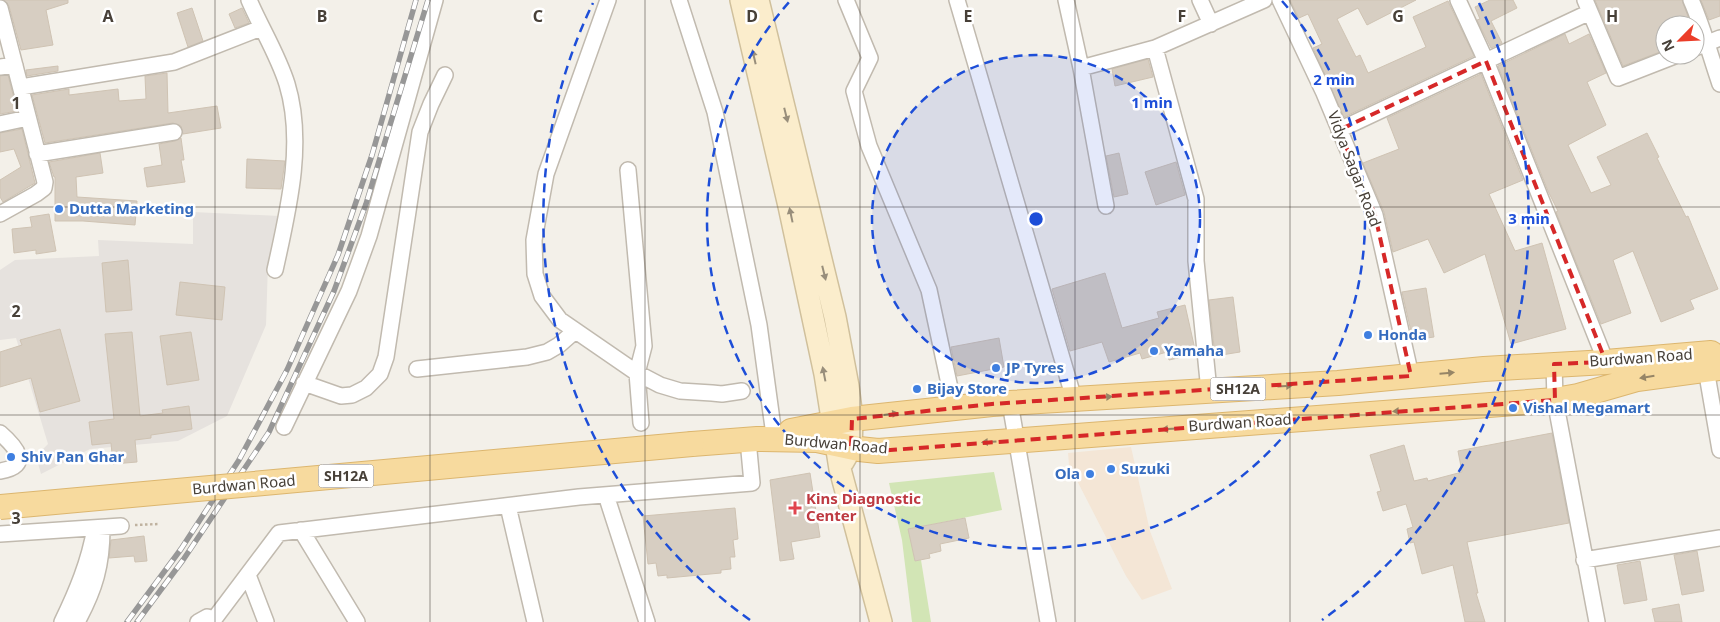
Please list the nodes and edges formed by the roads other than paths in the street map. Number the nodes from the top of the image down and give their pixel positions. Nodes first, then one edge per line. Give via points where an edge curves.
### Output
1 (249, 0) edge
2 (435, 0) edge
3 (608, 0) edge
4 (678, 0) edge
5 (741, 0) edge
6 (758, 0) edge
7 (846, 0) edge
8 (957, 0) edge
9 (1066, 0) edge
10 (1200, 0) edge
11 (1264, 0) edge
12 (1280, 0) edge
13 (1458, 0) edge
14 (1691, 0) edge
15 (1587, 6) edge
16 (0, 8) edge
17 (1211, 24) junction
18 (261, 28) junction
19 (1707, 43) edge
20 (1156, 48) junction
21 (1486, 61) junction
22 (1655, 64) edge
23 (7, 66) edge
24 (1081, 68) junction
25 (445, 75) dead end
26 (1720, 84) edge
27 (20, 87) junction
28 (28, 118) junction
29 (0, 124) edge
30 (1340, 130) junction
31 (174, 132) dead end
32 (37, 154) junction
33 (628, 170) dead end
34 (1106, 206) dead end
35 (0, 214) edge
36 (275, 270) dead end
37 (575, 330) junction
38 (1606, 362) junction
39 (1715, 363) edge
40 (1554, 364) junction
41 (417, 369) dead end
42 (637, 373) junction
43 (1411, 376) junction
44 (304, 383) junction
45 (742, 391) dead end
46 (1209, 391) junction
47 (1074, 399) junction
48 (1555, 400) junction
49 (1010, 403) junction
50 (954, 407) junction
51 (842, 420) junction
52 (641, 423) dead end
53 (284, 426) dead end
54 (0, 433) edge
55 (760, 438) junction
56 (1015, 440) junction
57 (844, 446) junction
58 (1720, 450) edge
59 (0, 471) edge
60 (606, 494) junction
61 (508, 506) junction
62 (0, 507) edge
63 (121, 526) road end
64 (98, 528) junction
65 (301, 530) junction
66 (0, 534) edge
67 (1720, 538) edge
68 (96, 549) junction
69 (1584, 560) junction
70 (248, 575) junction
71 (213, 621) edge
72 (62, 622) edge
73 (77, 622) edge
74 (198, 622) edge
75 (266, 622) edge
76 (357, 622) edge
77 (535, 622) edge
78 (647, 622) edge
79 (881, 622) edge
80 (1048, 622) edge
81 (1597, 622) edge

1 - 18 street
2 - 44 street via 369,236 349,291
3 - 37 street via 546,174 534,240 535,274 542,296 560,320
4 - 55 street via 715,112 759,324
51 -> 5 street via 824,374
6 -> 51 street via 835,317 848,386
7 - 50 street via 870,58 854,92 856,100 869,146 929,290
8 - 47 street
9 - 24 street
10 - 17 street
11 - 17 street
12 - 30 street, Vidya Sagar Road
13 - 21 street
14 - 19 street
15 - 21 street
15 - 22 street via 1618,78
16 - 23 street
17 - 20 street
18 - 27 street via 174,62
18 - 36 street via 287,84 294,121 294,163
19 - 26 street
20 - 24 street
20 - 46 street via 1196,199 1196,261
21 - 30 street
21 - 38 street
23 - 27 street
24 - 34 street
25 - 44 street via 420,132 386,356 380,374 366,388 352,395 341,396
27 - 28 street
28 - 29 street
28 - 32 street
30 - 43 street, Vidya Sagar Road via 1375,216
31 - 32 street
32 - 35 street via 44,188
33 - 42 street via 644,346
37 - 41 street via 547,352 527,357
37 - 42 street
38 - 39 main road, Burdwan Road / SH12A
38 - 40 main road, Burdwan Road / SH12A
39 -> 48 main road, Burdwan Road / SH12A
39 - 58 street
43 -> 40 main road, Burdwan Road / SH12A
40 - 48 street
42 - 45 street via 660,385 680,390 722,394
42 - 52 street
46 -> 43 main road, Burdwan Road / SH12A
44 - 53 street
47 -> 46 main road, Burdwan Road / SH12A
47 - 49 main road, Burdwan Road / SH12A
48 -> 56 main road, Burdwan Road / SH12A
48 - 69 street
49 - 50 main road, Burdwan Road / SH12A
49 - 56 street
51 -> 50 main road, Burdwan Road / SH12A
51 - 55 main road, Burdwan Road / SH12A
51 - 57 street
54 - 59 street via 16,447 19,457 15,464
55 - 57 main road, Burdwan Road / SH12A via 817,440
55 - 60 street via 752,483
55 - 62 main road, Burdwan Road / SH12A, bridge
56 -> 57 main road, Burdwan Road / SH12A via 878,451
56 - 80 street
57 - 79 street via 840,469
60 - 61 street
60 - 78 street
61 - 65 street
61 - 77 street
63 - 64 street
64 - 66 street
64 - 68 street
65 - 70 street via 279,533
65 - 76 street
67 - 69 street
68 - 72 street
68 - 73 street via 97,576
69 - 81 street
70 - 71 street
70 - 75 street
71 - 74 street via 207,617

